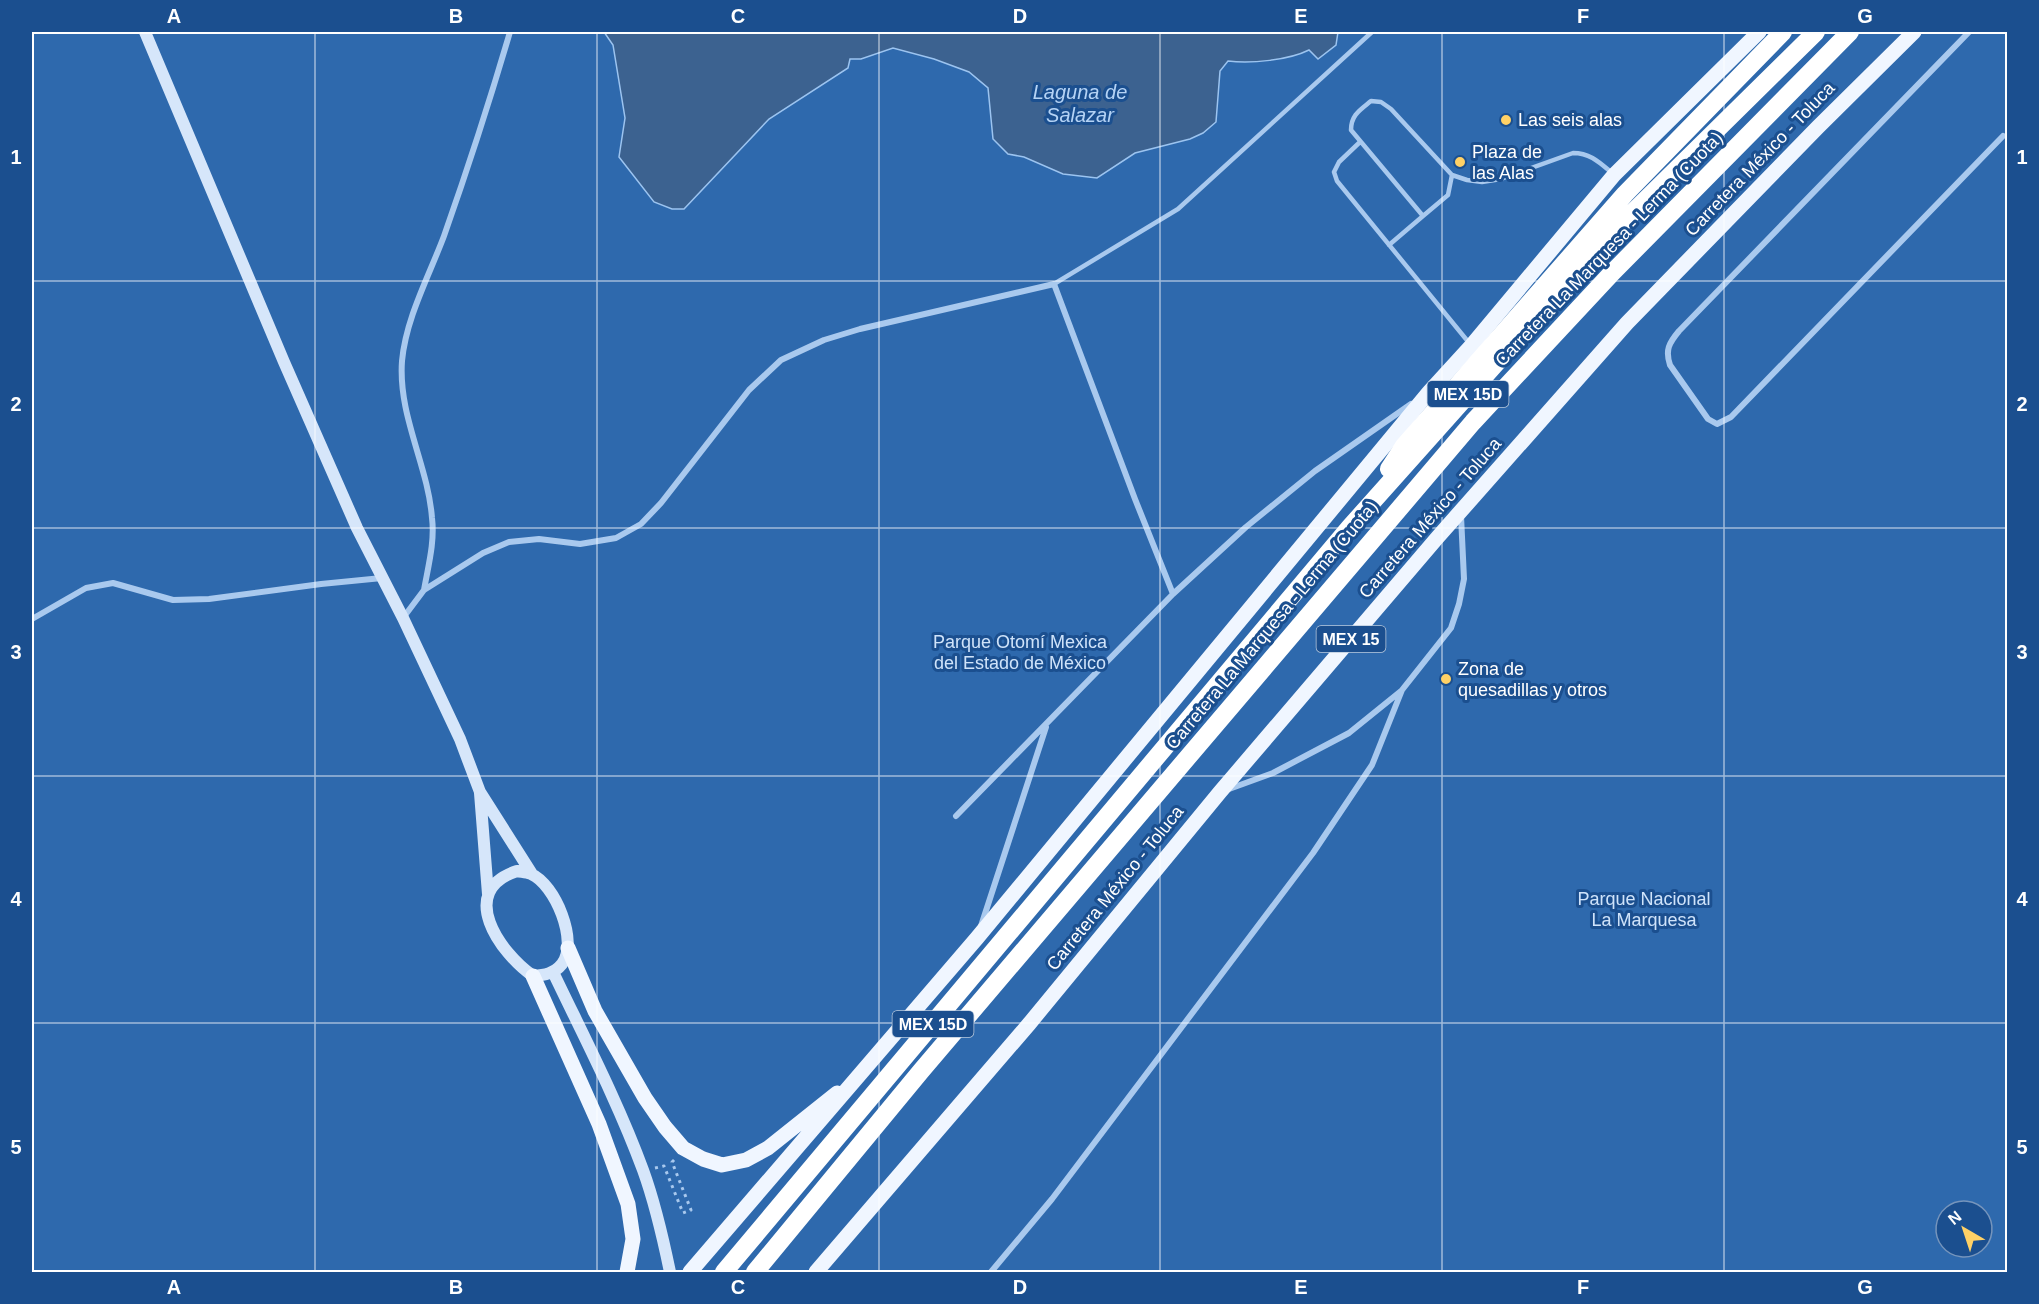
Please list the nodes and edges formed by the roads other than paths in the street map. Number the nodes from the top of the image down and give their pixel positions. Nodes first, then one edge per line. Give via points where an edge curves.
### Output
1 (145, 32) edge
2 (510, 32) edge
3 (1372, 32) edge
4 (1759, 32) edge
5 (1783, 32) edge
6 (1816, 32) edge
7 (1850, 32) edge
8 (1914, 32) edge
9 (1969, 32) edge
10 (2003, 136) dead end
11 (1360, 142) junction
12 (1452, 175) junction
13 (1614, 175) junction
14 (1423, 216) junction
15 (1389, 245) junction
16 (1054, 284) junction
17 (1471, 346) junction
18 (1429, 392) junction
19 (1461, 512) junction
20 (1349, 528) junction
21 (382, 578) junction
22 (424, 590) junction
23 (1173, 594) junction
24 (403, 618) junction
25 (32, 619) edge
26 (1402, 690) junction
27 (1047, 724) junction
28 (480, 792) junction
29 (1220, 792) junction
30 (956, 816) dead end
31 (532, 874) junction
32 (488, 894) junction
33 (977, 938) junction
34 (568, 948) junction
35 (553, 972) junction
36 (533, 976) junction
37 (865, 1071) junction
38 (834, 1250) junction
39 (627, 1272) edge
40 (670, 1272) edge
41 (690, 1272) edge
42 (724, 1272) edge
43 (755, 1272) edge
44 (816, 1272) edge
45 (825, 1272) edge
46 (991, 1272) edge

1 - 21 main road via 284,362
2 - 22 street via 444,235 410,324 402,361 403,391 432,518
3 - 16 lane via 1178,209
4 - 13 main road
5 - 20 highway via 1625,194 1514,320 1404,446
6 - 20 highway, Carretera La Marquesa - Lerma (Cuota) / MEX 15D via 1617,228
7 - 43 highway, Carretera La Marquesa - Lerma (Cuota) / MEX 15D via 1610,275 1473,422
8 - 19 main road, Carretera México - Toluca / MEX 15 via 1627,323
9 - 10 street via 1668,345 1670,365 1708,419 1717,424 1731,417
11 - 12 lane via 1351,130 1351,122 1371,101 1381,102
11 - 14 lane
11 - 15 lane via 1334,172 1337,181
12 - 13 lane via 1482,182 1501,179 1573,153 1594,157
12 - 14 lane via 1448,195
13 - 17 main road
14 - 15 lane
15 - 17 lane
16 - 22 street via 860,329 781,360 749,390 640,524 616,538 580,544 540,538 509,542 483,553
16 - 23 street
17 - 18 main road
18 - 23 street via 1315,471
18 - 33 main road
19 - 26 street via 1464,579 1459,604 1451,628
19 - 29 main road, Carretera México - Toluca / MEX 15
20 - 42 highway, Carretera La Marquesa - Lerma (Cuota) / MEX 15D
21 - 24 main road
21 - 25 street via 173,600 113,583 86,588
22 - 24 street
23 - 27 street
24 - 28 main road via 460,739
26 - 29 street via 1349,733 1310,755
26 - 46 street via 1372,765 1313,852 1052,1199
27 - 30 street
27 - 33 street
28 - 31 main road
28 - 32 main road
29 - 38 main road, Carretera México - Toluca / MEX 15 via 1029,1024
31 - 32 main road via 517,871 505,875
31 - 34 main road via 556,900
32 - 36 main road via 487,912 493,932 516,965
33 - 37 main road
34 - 35 main road via 563,963
34 - 37 main road via 596,1011 645,1098 683,1148 703,1159 722,1165 746,1160 768,1148
35 - 36 main road
35 - 40 main road via 622,1116 644,1172
36 - 39 main road via 599,1124 628,1204 633,1239
37 - 41 main road
38 - 44 main road, Carretera México - Toluca / MEX 15
38 - 45 main road

